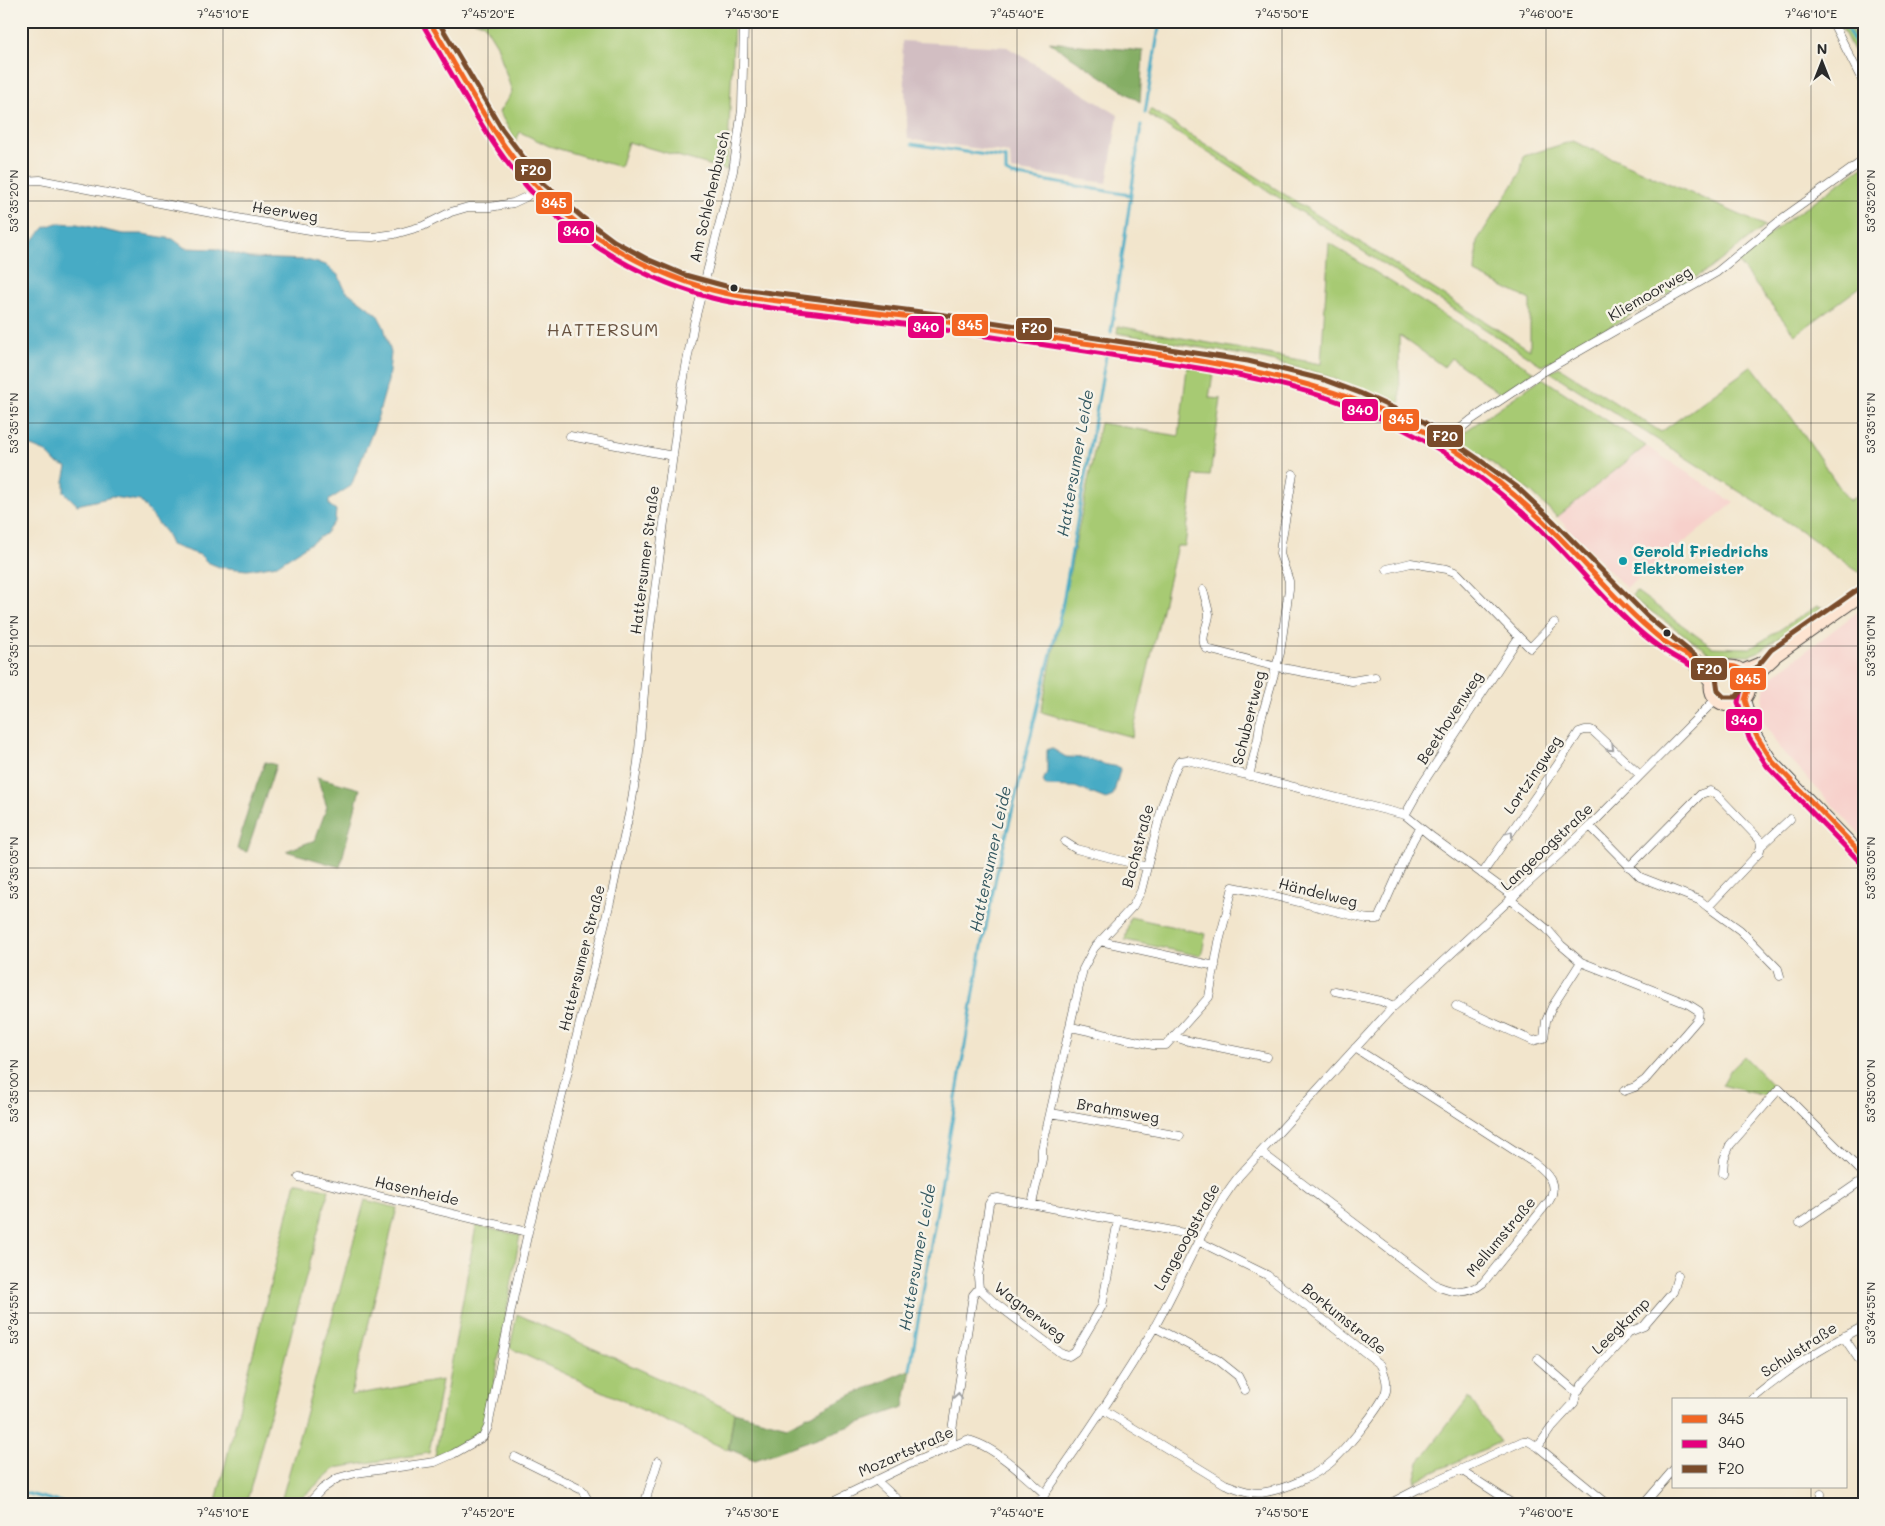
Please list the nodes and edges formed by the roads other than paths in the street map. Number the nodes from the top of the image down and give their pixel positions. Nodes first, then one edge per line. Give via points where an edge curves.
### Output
1 (429, 21) edge
2 (744, 21) edge
3 (1832, 21) edge
4 (1864, 84) edge
5 (1864, 160) edge
6 (21, 181) edge
7 (537, 187) junction
8 (703, 288) junction
9 (570, 436) dead end
10 (1443, 443) junction
11 (673, 456) junction
12 (1293, 474) dead end
13 (1387, 569) dead end
14 (1203, 590) dead end
15 (1864, 594) edge
16 (1554, 623) dead end
17 (1519, 637) junction
18 (1682, 653) junction
19 (1776, 656) junction
20 (1277, 667) junction
21 (1717, 669) junction
22 (1743, 670) junction
23 (1375, 677) dead end
24 (1710, 681) junction
25 (1750, 681) junction
26 (1715, 700) junction
27 (1745, 700) junction
28 (1733, 706) junction
29 (1756, 735) junction
30 (1640, 775) junction
31 (1249, 776) junction
32 (1405, 814) junction
33 (1790, 819) dead end
34 (1590, 826) junction
35 (1420, 828) junction
36 (1065, 842) dead end
37 (1761, 846) junction
38 (1864, 856) edge
39 (1147, 867) junction
40 (1629, 867) junction
41 (1482, 874) junction
42 (1513, 899) junction
43 (1708, 907) junction
44 (1100, 941) junction
45 (1581, 962) junction
46 (1215, 966) junction
47 (1780, 976) dead end
48 (1335, 991) dead end
49 (1456, 1006) dead end
50 (1393, 1007) junction
51 (1071, 1028) junction
52 (1175, 1037) junction
53 (1355, 1048) junction
54 (1266, 1057) dead end
55 (1624, 1091) dead end
56 (1051, 1113) junction
57 (1180, 1136) dead end
58 (1261, 1152) junction
59 (1723, 1173) dead end
60 (1864, 1174) edge
61 (299, 1177) dead end
62 (1864, 1179) edge
63 (1032, 1204) junction
64 (1118, 1220) junction
65 (1800, 1224) dead end
66 (528, 1232) junction
67 (1199, 1238) junction
68 (1678, 1275) dead end
69 (979, 1288) junction
70 (1154, 1326) junction
71 (1864, 1326) edge
72 (1843, 1336) junction
73 (1538, 1359) dead end
74 (1864, 1366) edge
75 (1244, 1390) dead end
76 (1577, 1394) junction
77 (1754, 1398) edge
78 (1102, 1408) junction
79 (952, 1445) junction
80 (1538, 1448) junction
81 (515, 1457) dead end
82 (658, 1461) dead end
83 (1461, 1470) junction
84 (1672, 1471) edge
85 (876, 1480) junction
86 (1045, 1494) junction
87 (1821, 1494) dead end
88 (585, 1503) edge
89 (1513, 1504) edge
90 (307, 1505) edge
91 (605, 1505) edge
92 (644, 1505) edge
93 (825, 1505) edge
94 (903, 1505) edge
95 (1037, 1505) edge
96 (1387, 1505) edge
97 (1609, 1505) edge
98 (1643, 1505) edge
99 (1820, 1505) edge

1 - 7 main road via 496,133
2 - 8 street, Am Schlehenbusch via 742,110 733,171
3 - 4 street
5 - 10 street, Kliemoorweg via 1783,218 1717,272 1541,373 1470,420
6 - 7 street, Heerweg via 40,180 248,220 347,236 373,237 423,226 468,207 513,203
7 - 8 main road via 610,247 652,269
8 - 10 main road via 750,298 944,322 1247,368 1323,387 1357,400 1395,416
8 - 11 street, Hattersumer Straße via 681,394
9 - 11 street
10 - 18 main road via 1512,493 1642,622
11 - 66 street, Hattersumer Straße via 649,635 632,800
12 - 20 street, Schubertweg via 1280,554 1289,589
13 - 17 street via 1411,563 1458,573
14 - 20 street, Schubertweg via 1209,614 1203,640 1206,649
15 - 19 main road
16 - 17 street via 1530,648
17 - 32 street, Beethovenweg
18 - 21 main road
18 - 24 main road
19 - 22 main road
19 - 25 main road
20 - 23 street, Schubertweg via 1352,682
20 - 31 street, Schubertweg via 1260,723
21 - 22 main road via 1730,665
21 - 24 main road
22 - 25 main road
24 - 26 main road
25 - 27 main road
26 - 28 main road
26 - 30 street, Langeoogstraße
27 - 28 main road
27 - 29 street
28 - 29 street
29 - 38 street via 1774,762
30 - 34 street, Langeoogstraße
41 -> 30 street, Lortzingweg via 1578,732 1594,732
31 - 32 street, Bachstraße
31 - 39 street, Bachstraße via 1180,761 1163,803
32 - 35 street, Bachstraße
33 - 37 street
34 - 40 street
34 - 42 street, Langeoogstraße
35 - 41 street, Bachstraße
35 - 46 street, Händelweg via 1378,919 1233,887
36 - 39 street via 1076,849
37 - 40 street via 1760,840 1710,791 1701,794
37 - 43 street via 1759,853
39 - 44 street, Bachstraße via 1133,906
40 - 43 street via 1640,877 1699,900
41 - 42 street, Bachstraße
42 - 45 street, Bachstraße
42 - 50 street, Langeoogstraße
43 - 47 street via 1740,930 1778,969
44 - 46 street
44 - 51 street, Bachstraße via 1083,969
45 - 49 street via 1552,1007 1544,1038 1533,1041
45 - 55 street via 1699,1011 1698,1019 1645,1080
46 - 52 street, Händelweg via 1209,997
48 - 50 street via 1381,1001
50 - 53 street, Langeoogstraße
51 - 52 street via 1161,1046
51 - 56 street, Bachstraße
52 - 54 street
53 - 58 street, Langeoogstraße
53 - 58 street, Mellumstraße via 1548,1173 1553,1191 1549,1201 1483,1282 1465,1292 1452,1292 1438,1286
56 - 57 street, Brahmsweg
56 - 63 street, Bachstraße
58 - 67 street, Langeoogstraße via 1226,1193
59 - 60 street via 1724,1159 1730,1146 1779,1089
61 - 66 street, Hasenheide
62 - 65 street
63 - 64 street
63 - 69 street, Wagnerweg via 992,1199 987,1213
64 - 67 street
64 - 69 street, Wagnerweg via 1102,1306 1075,1352 1069,1356 994,1303
66 - 90 street, Hattersumer Straße via 492,1416 483,1437 435,1462 338,1478
67 - 70 street, Langeoogstraße
67 - 78 street, Borkumstraße via 1267,1275 1381,1365 1386,1376 1382,1402 1330,1463 1292,1484 1266,1492 1245,1492 1226,1484
68 - 76 street, Leegkamp via 1673,1292 1644,1326 1629,1332
79 -> 69 street, Wagnerweg via 968,1323 974,1294
70 - 75 street via 1218,1360 1238,1376
70 - 78 street, Langeoogstraße
71 - 72 street, Schulstraße
72 - 74 street
72 - 77 street, Schulstraße via 1787,1371
73 - 76 street
76 - 80 street, Leegkamp via 1574,1403 1550,1428
78 - 86 street, Langeoogstraße
79 - 85 street, Mozartstraße
79 - 86 street, Mozartstraße via 976,1441
80 - 83 street via 1523,1440
80 - 97 street
81 - 88 street via 582,1490
82 - 92 street
83 - 89 street
83 - 96 street
84 - 98 street
85 - 93 street, Mozartstraße
85 - 94 street
86 - 95 street, Langeoogstraße
87 - 99 street
88 - 91 street

